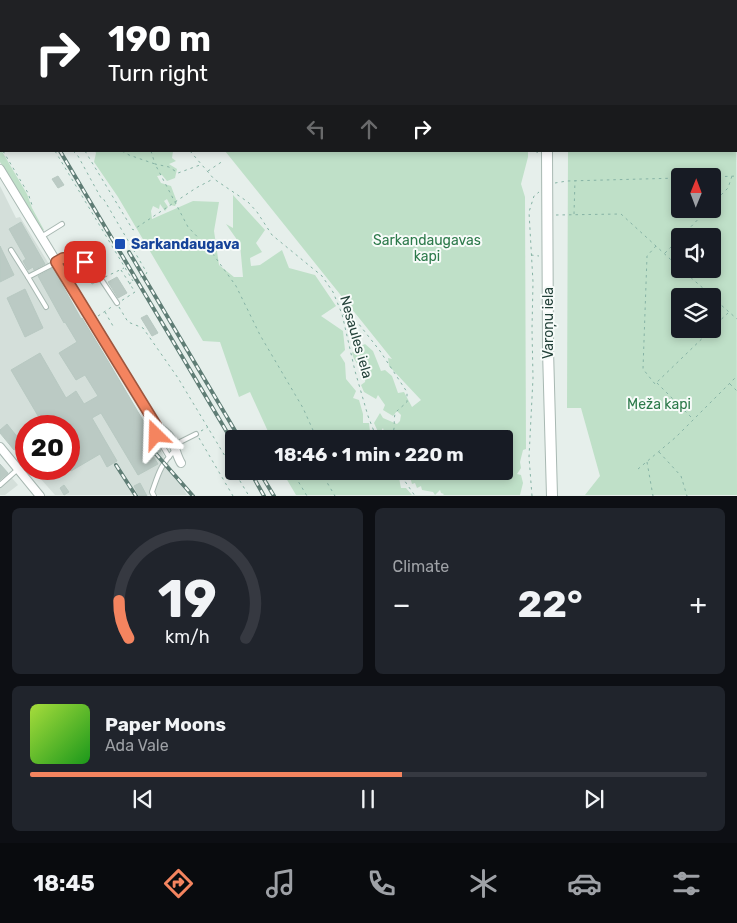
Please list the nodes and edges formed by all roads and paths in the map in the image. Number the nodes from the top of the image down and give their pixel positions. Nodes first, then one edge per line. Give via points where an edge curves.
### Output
1 (4, 152) edge
2 (56, 152) edge
3 (74, 152) edge
4 (86, 152) edge
5 (124, 152) edge
6 (151, 152) edge
7 (191, 152) edge
8 (547, 152) edge
9 (223, 161) dead end
10 (155, 164) junction
11 (201, 165) junction
12 (0, 171) edge
13 (207, 171) junction
14 (732, 176) junction
15 (737, 176) edge
16 (721, 177) edge
17 (214, 178) junction
18 (671, 178) edge
19 (575, 180) junction
20 (547, 184) junction
21 (721, 195) edge
22 (174, 202) junction
23 (36, 214) dead end
24 (547, 215) junction
25 (574, 215) junction
26 (699, 218) edge
27 (62, 224) dead end
28 (690, 228) edge
29 (41, 237) junction
30 (656, 246) junction
31 (671, 248) edge
32 (11, 250) dead end
33 (88, 250) dead end
34 (665, 254) junction
35 (671, 259) edge
36 (56, 262) junction
37 (92, 264) junction
38 (125, 268) junction
39 (28, 278) junction
40 (692, 278) edge
41 (102, 279) junction
42 (133, 281) junction
43 (129, 284) dead end
44 (702, 288) edge
45 (117, 303) joint
46 (721, 305) edge
47 (46, 307) dead end
48 (104, 312) dead end
49 (729, 312) junction
50 (342, 314) junction
51 (737, 319) edge
52 (721, 320) edge
53 (113, 326) dead end
54 (702, 338) edge
55 (737, 376) edge
56 (657, 382) junction
57 (730, 384) junction
58 (737, 391) edge
59 (693, 420) junction
60 (156, 425) junction
61 (208, 427) junction
62 (313, 430) edge
63 (373, 430) edge
64 (394, 430) edge
65 (196, 434) junction
66 (0, 447) edge
67 (175, 448) junction
68 (659, 452) junction
69 (169, 457) junction
70 (647, 462) junction
71 (181, 463) dead end
72 (15, 465) edge
73 (638, 469) dead end
74 (15, 472) edge
75 (27, 480) edge
76 (297, 480) edge
77 (326, 480) edge
78 (404, 480) edge
79 (0, 485) edge
80 (40, 496) edge
81 (154, 496) edge
82 (233, 496) edge
83 (249, 496) edge
84 (307, 496) edge
85 (335, 496) edge
86 (416, 496) edge
87 (532, 496) edge
88 (552, 496) edge
89 (653, 496) edge
90 (687, 496) edge

1 - 23 path
2 - 38 path
3 - 42 path via 147,273
4 - 22 path via 133,230
5 - 10 path
6 - 10 path
7 - 11 path, Nesaules iela
8 - 20 street, Varoņu iela
9 - 13 path
10 - 11 path via 178,173
10 - 22 path
11 - 13 path, Nesaules iela
12 - 29 street
13 - 17 path, Nesaules iela
14 - 15 path
14 - 16 path
14 - 21 path via 728,188
17 - 22 path
17 - 50 path, Nesaules iela via 248,202 272,235 322,276
18 - 19 path
19 - 20 path
19 - 25 path
20 - 24 street, Varoņu iela
20 - 87 path via 534,196 529,212 533,282 529,457
22 - 62 path via 188,227 210,250 236,286
24 - 25 path
24 - 88 street, Varoņu iela
25 - 30 path via 621,214
26 - 28 path
27 - 29 lane
29 - 36 street
30 - 34 path
30 - 56 path via 647,256 642,369 655,384
31 - 34 path
32 - 39 lane
33 - 37 lane
34 - 35 path
36 - 37 lane via 63,258
36 - 39 lane
36 - 60 street
37 - 41 lane
38 - 41 path
38 - 42 path
39 - 47 lane
40 - 44 path
41 - 45 lane
42 - 43 path
45 - 61 path via 128,322 143,328
46 - 49 path
48 - 53 path
49 - 51 path
49 - 52 path
50 - 63 path, Nesaules iela
50 - 64 path via 358,324 407,392 407,402 396,411
54 - 56 path
55 - 57 path
56 - 59 path
57 - 58 path
57 - 59 path
59 - 68 path
60 - 67 street via 168,435
60 - 69 lane via 156,435
61 - 65 path
61 - 83 path
65 - 67 lane
65 - 82 path
66 - 72 street
67 - 69 lane
67 - 71 street
68 - 70 path
68 - 90 path via 681,476
69 - 81 lane via 160,468 152,492
70 - 73 path
70 - 89 path
74 - 79 lane
75 - 80 street
76 - 84 path
77 - 85 path
78 - 86 path

